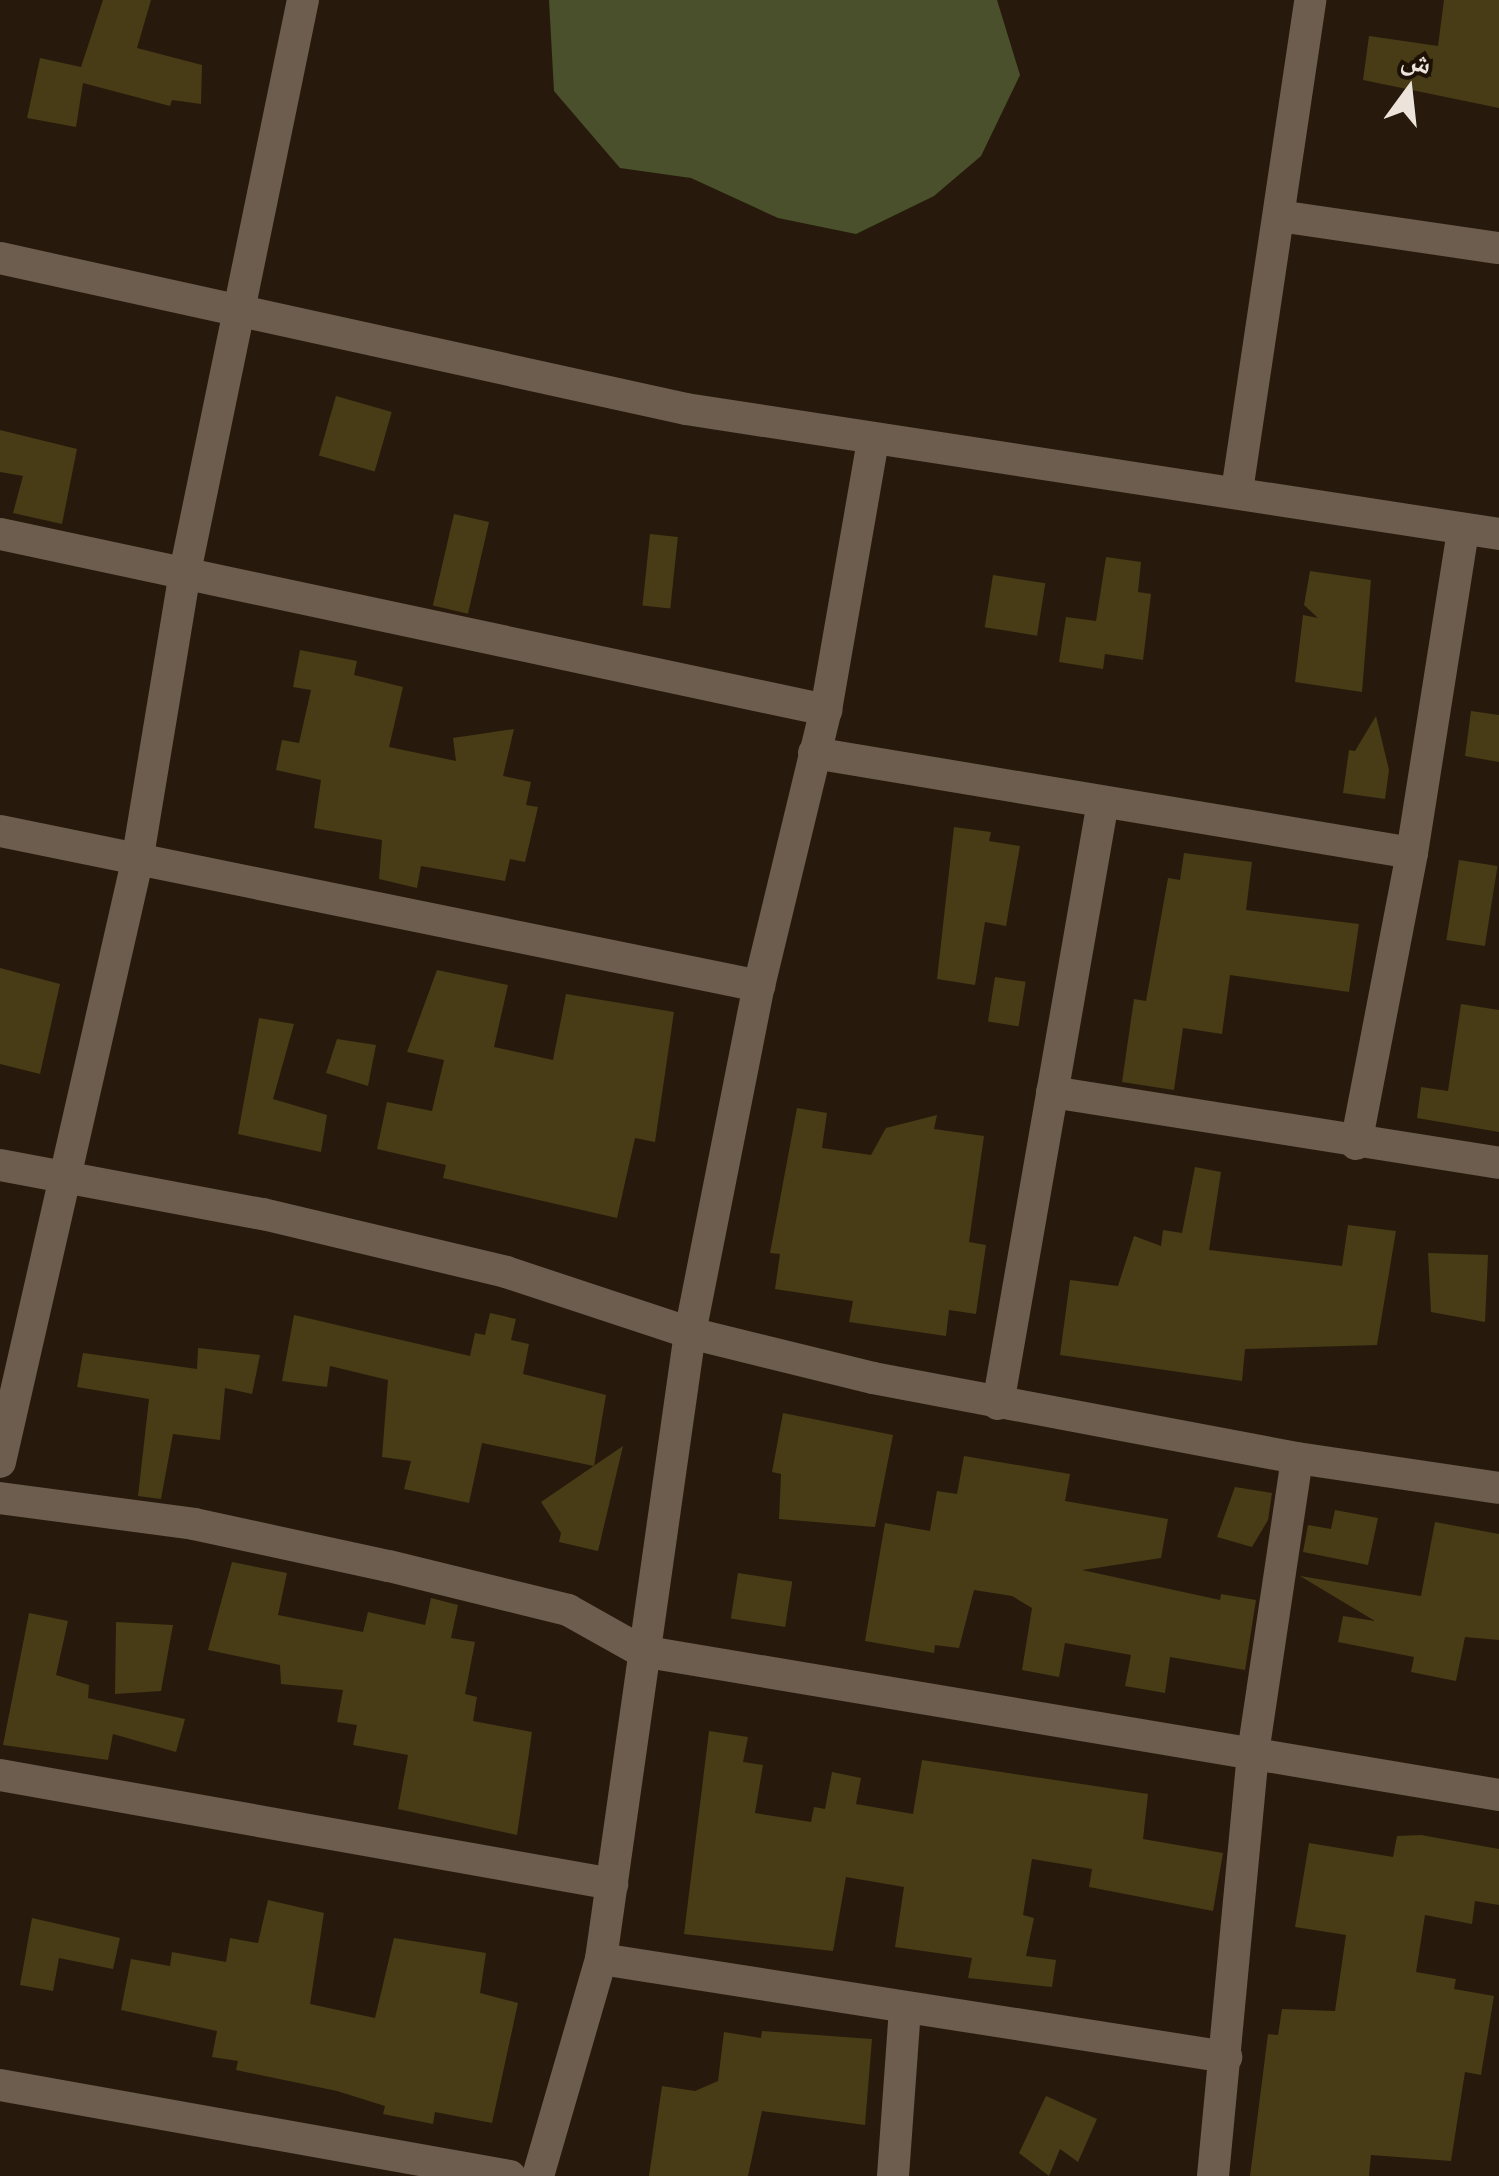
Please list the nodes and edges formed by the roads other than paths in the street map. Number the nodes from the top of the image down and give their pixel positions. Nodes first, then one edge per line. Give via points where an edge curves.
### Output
1 (304, 0) edge
2 (1310, 0) edge
3 (1279, 216) junction
4 (1499, 248) edge
5 (0, 258) edge
6 (240, 314) junction
7 (874, 440) junction
8 (1237, 491) junction
9 (1463, 530) junction
10 (0, 534) edge
11 (1499, 534) edge
12 (184, 578) junction
13 (826, 710) junction
14 (814, 754) junction
15 (1103, 802) junction
16 (0, 832) edge
17 (1412, 853) junction
18 (137, 862) junction
19 (759, 986) junction
20 (1052, 1092) junction
21 (1356, 1144) junction
22 (1499, 1164) edge
23 (0, 1165) edge
24 (64, 1178) junction
25 (690, 1332) junction
26 (998, 1404) junction
27 (1297, 1458) junction
28 (0, 1462) edge
29 (1499, 1488) edge
30 (0, 1498) edge
31 (642, 1650) junction
32 (1253, 1753) junction
33 (0, 1775) edge
34 (1499, 1795) edge
35 (612, 1884) junction
36 (601, 1959) junction
37 (906, 2008) junction
38 (1226, 2057) junction
39 (0, 2084) edge
40 (510, 2176) edge
41 (538, 2176) edge
42 (893, 2176) edge
43 (1213, 2176) edge

1 - 6 street
2 - 3 street
3 - 4 street
3 - 8 street
5 - 6 street
6 - 7 street via 686,409
6 - 12 street
7 - 8 street
7 - 13 street
8 - 9 street
9 - 11 street
9 - 17 street
10 - 12 street
12 - 13 street
12 - 18 street
13 - 14 street
14 - 15 street
14 - 19 street
15 - 17 street
15 - 20 street
16 - 18 street
17 - 21 street
18 - 19 street
18 - 24 street
19 - 25 street
20 - 21 street
20 - 26 street
21 - 22 street
23 - 24 street
24 - 25 street via 262,1214 506,1272
24 - 28 street
25 - 26 street
25 - 31 street
26 - 27 street
27 - 29 street
27 - 32 street
30 - 31 street via 194,1524 389,1566 568,1610
31 - 32 street
31 - 35 street
32 - 34 street
32 - 38 street
33 - 35 street
35 - 36 street
36 - 37 street
36 - 41 street
37 - 38 street
37 - 42 street
38 - 43 street
39 - 40 street

